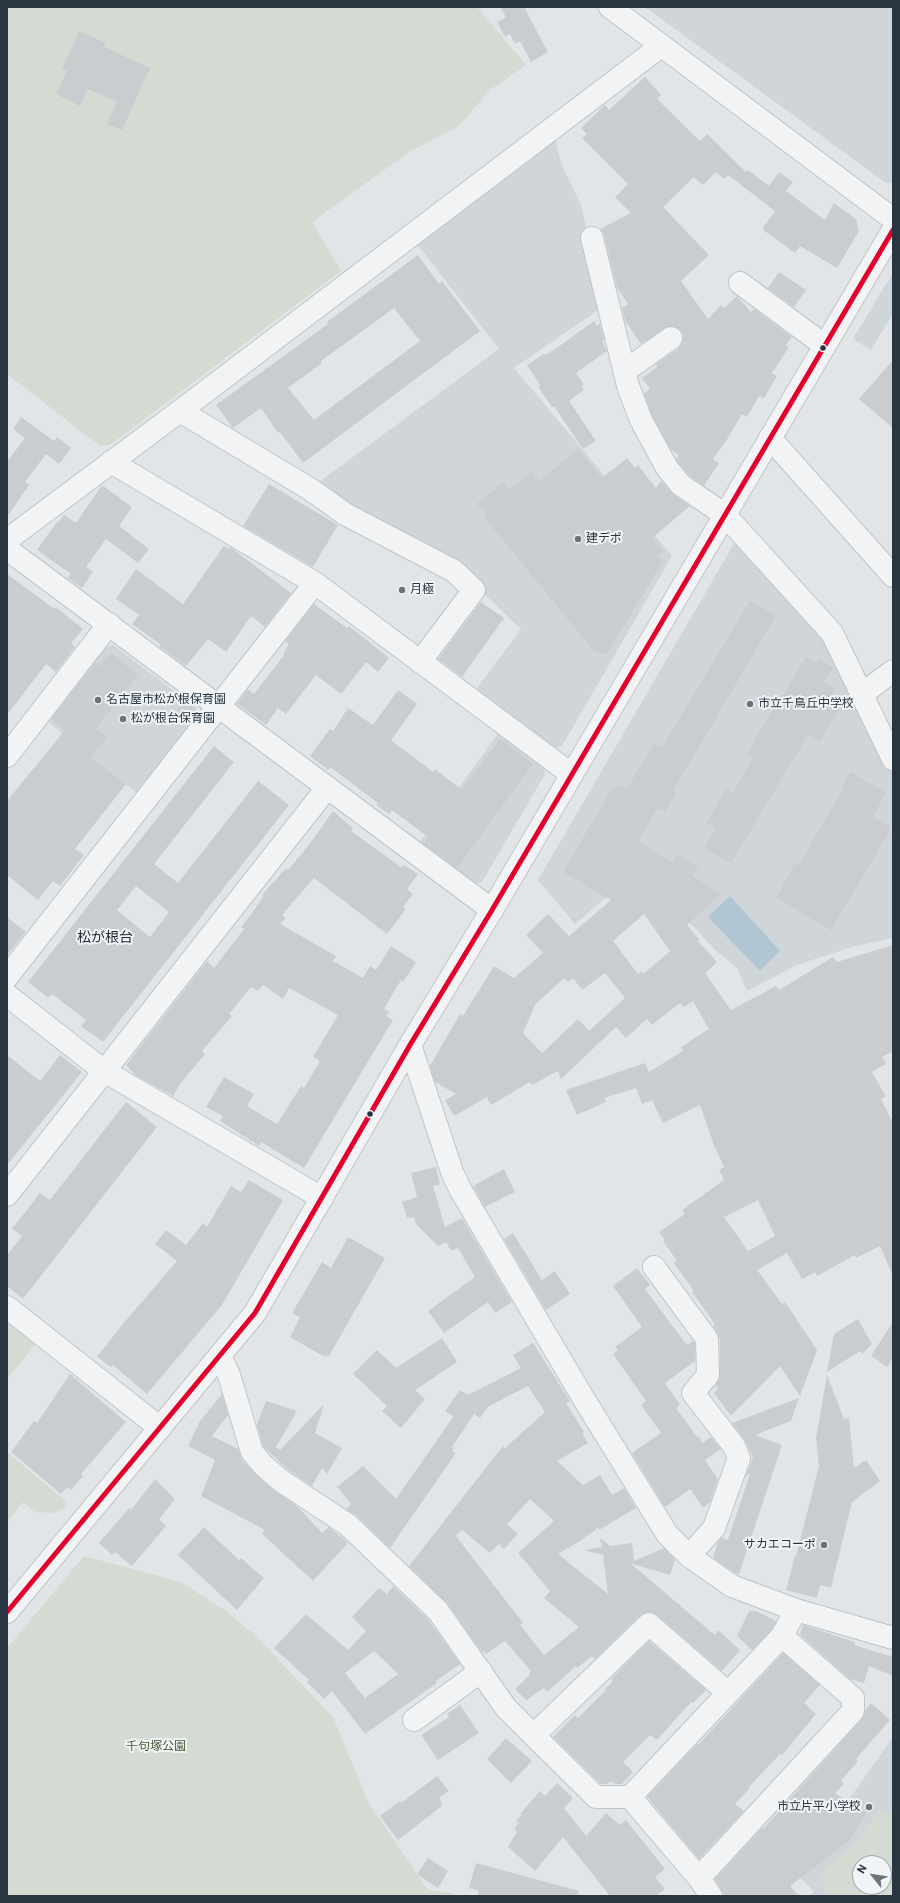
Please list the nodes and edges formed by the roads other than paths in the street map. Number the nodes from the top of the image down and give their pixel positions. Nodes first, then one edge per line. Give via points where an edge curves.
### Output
1 (610, 7) edge
2 (661, 46) junction
3 (893, 219) edge
4 (893, 230) edge
5 (592, 238) dead end
6 (740, 283) dead end
7 (671, 338) dead end
8 (824, 345) junction
9 (625, 371) junction
10 (180, 411) junction
11 (770, 438) junction
12 (110, 462) junction
13 (725, 515) junction
14 (7, 540) edge
15 (7, 549) edge
16 (893, 576) edge
17 (315, 583) junction
18 (109, 624) junction
19 (420, 662) junction
20 (893, 671) edge
21 (862, 694) junction
22 (219, 707) junction
23 (7, 756) edge
24 (893, 758) edge
25 (571, 774) junction
26 (327, 788) junction
27 (492, 910) junction
28 (7, 977) edge
29 (7, 995) edge
30 (410, 1045) junction
31 (104, 1071) junction
32 (7, 1195) edge
33 (322, 1198) junction
34 (654, 1267) dead end
35 (7, 1306) edge
36 (220, 1356) junction
37 (160, 1428) junction
38 (689, 1556) junction
39 (796, 1610) junction
40 (7, 1612) edge
41 (782, 1636) junction
42 (893, 1638) edge
43 (480, 1671) junction
44 (727, 1692) junction
45 (414, 1720) dead end
46 (534, 1735) junction
47 (630, 1796) junction
48 (705, 1887) edge

1 - 2 street
2 - 3 street
2 - 10 street
4 - 8 street
5 - 9 street
6 - 8 street
7 - 9 street
8 - 11 street
9 - 13 street via 641,420 667,468 681,485
10 - 12 street
10 - 19 street via 310,489 345,514 454,571 474,590
11 - 13 street
11 - 16 street
12 - 14 street
12 - 17 street
13 - 21 street via 832,633
13 - 25 street
15 - 18 street
17 - 19 street
17 - 22 street
18 - 22 street
18 - 23 street
19 - 25 street
20 - 21 street
21 - 24 street
22 - 26 street
22 - 28 street
25 - 27 street
26 - 27 street
26 - 31 street
27 - 30 street
29 - 31 street
30 - 33 street
30 - 38 street via 460,1189 667,1534
31 - 32 street
31 - 33 street
33 - 36 street via 255,1313
34 - 38 street via 707,1340 708,1375 693,1393 734,1446 739,1458 714,1528
35 - 37 street
36 - 37 street
36 - 43 street via 229,1375 252,1452 280,1480 348,1525 438,1610
37 - 40 street
38 - 39 street via 732,1586
39 - 41 street
39 - 42 street
41 - 44 street
41 - 48 street via 852,1698 853,1711
43 - 45 street
43 - 46 street via 506,1708
44 - 46 street via 649,1624
44 - 47 street
46 - 47 street via 596,1798
47 - 48 street

